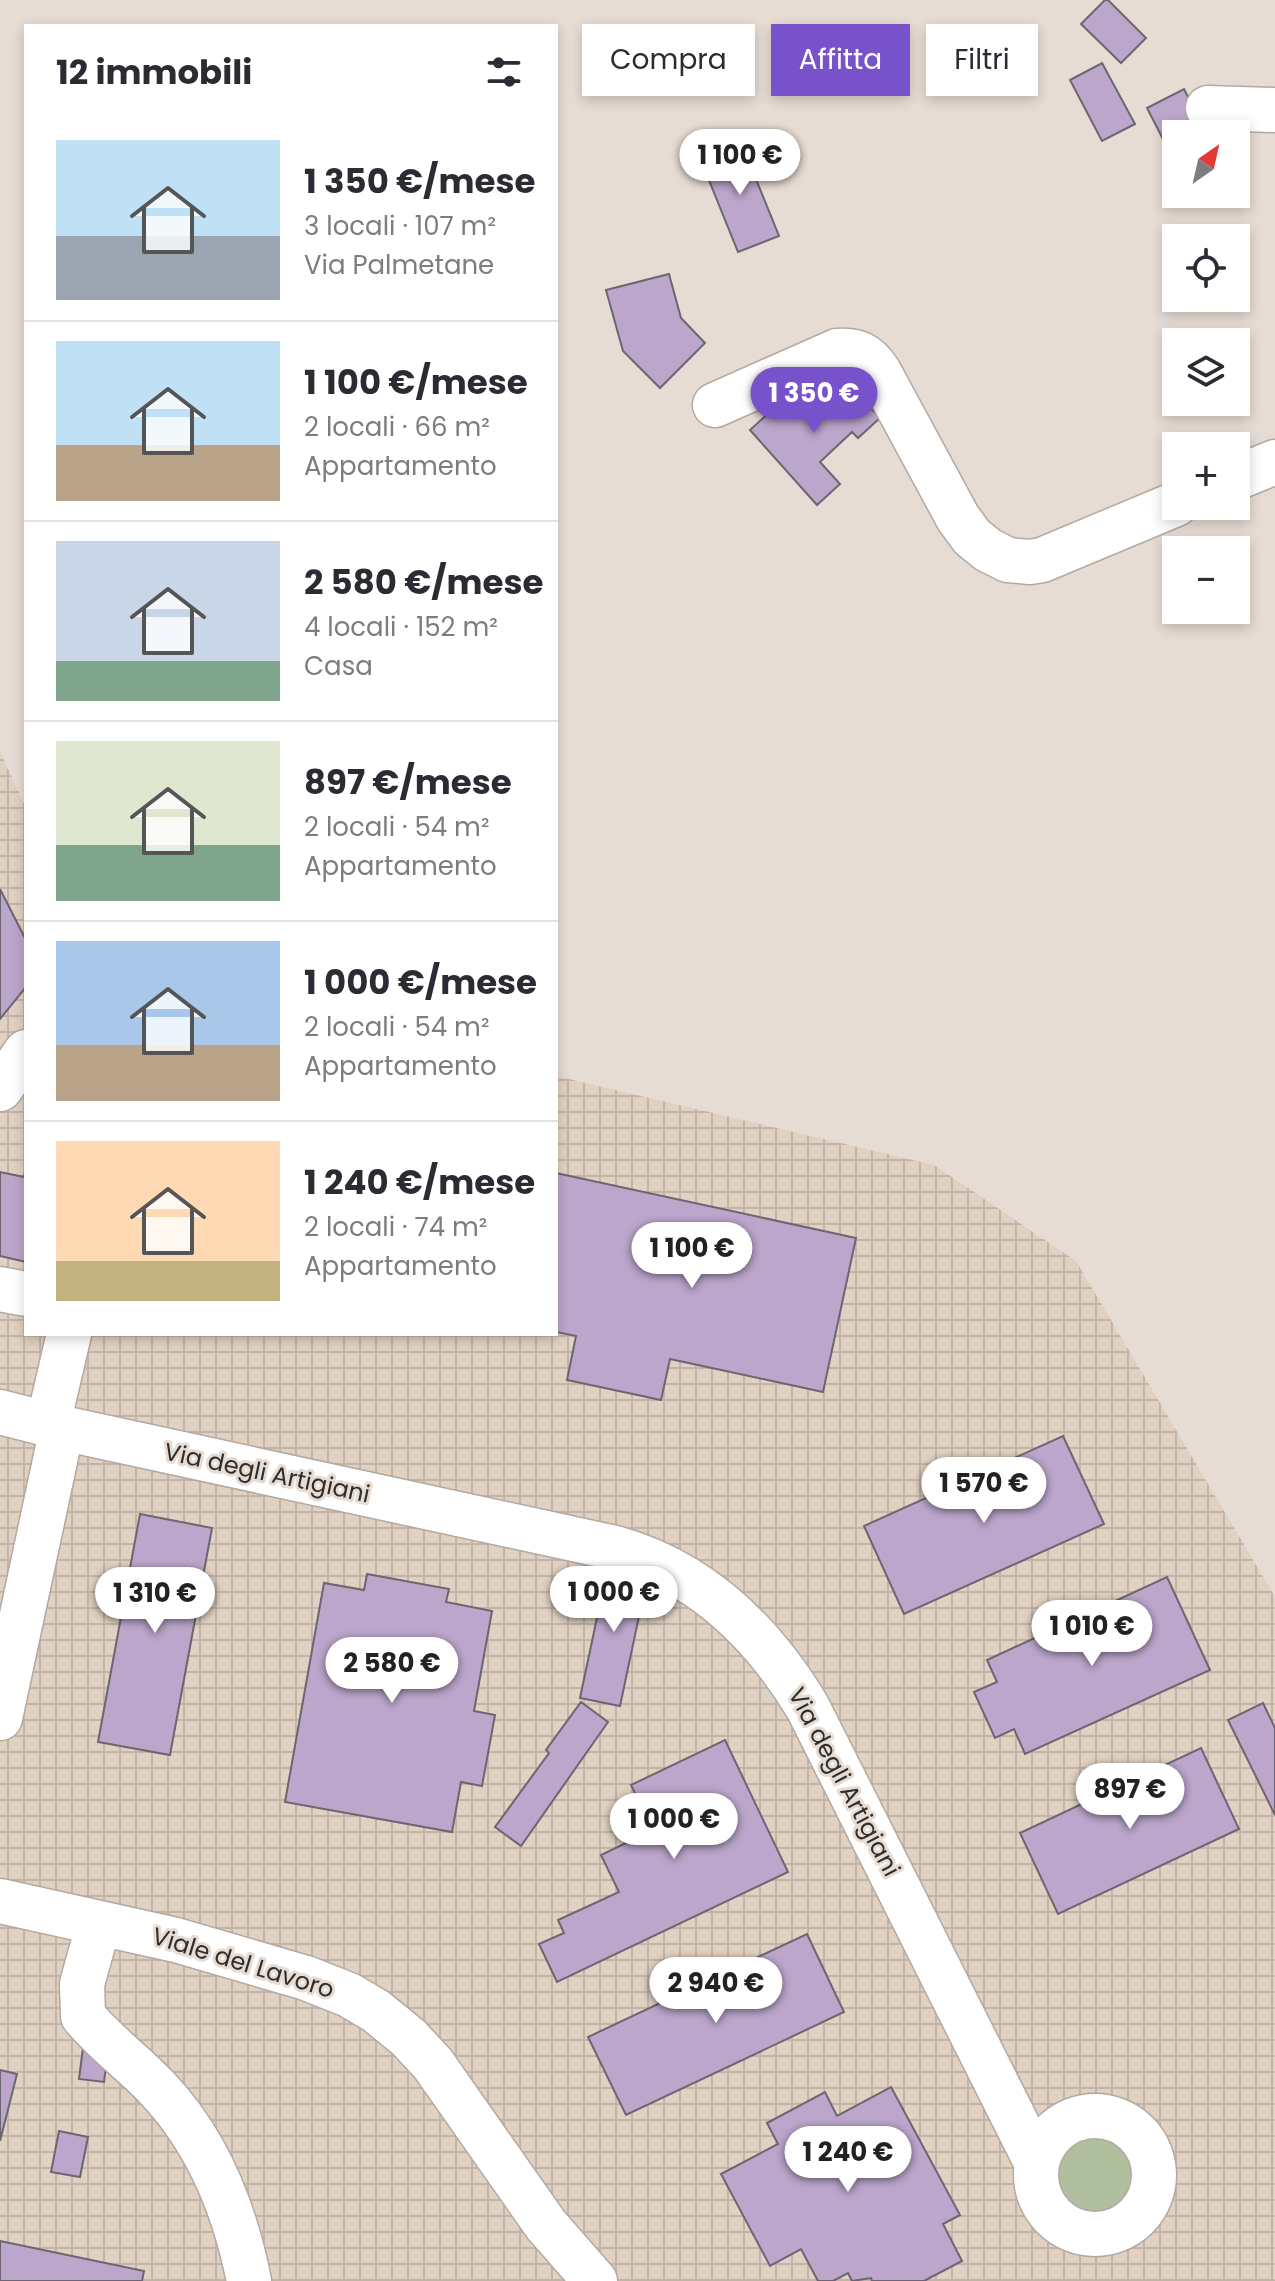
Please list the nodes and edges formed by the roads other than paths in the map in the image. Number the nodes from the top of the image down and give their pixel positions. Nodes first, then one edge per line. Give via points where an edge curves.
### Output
1 (1208, 108) dead end
2 (1275, 110) edge
3 (715, 405) dead end
4 (1275, 462) edge
5 (1250, 472) edge
6 (1162, 510) edge
7 (24, 1055) edge
8 (0, 1089) edge
9 (0, 1289) edge
10 (24, 1294) edge
11 (69, 1336) edge
12 (0, 1412) edge
13 (55, 1426) junction
14 (0, 1718) edge
15 (0, 1901) edge
16 (99, 1923) junction
17 (1036, 2162) dead end
18 (249, 2281) edge
19 (595, 2281) edge

1 - 2 street
3 - 6 street via 837,351 856,350 879,372 965,528 988,550 1008,560 1042,560
4 - 5 street
7 - 8 street
9 - 10 street
11 - 13 street
12 - 13 street, Via degli Artigiani
13 - 14 street
13 - 17 street, Via degli Artigiani via 623,1550 703,1589 761,1641 808,1708
15 - 16 street, Viale del Lavoro
16 - 18 street via 82,1984 83,2016 166,2097 204,2151 234,2219
16 - 19 street, Viale del Lavoro via 318,1982 376,2011 433,2064 546,2225

